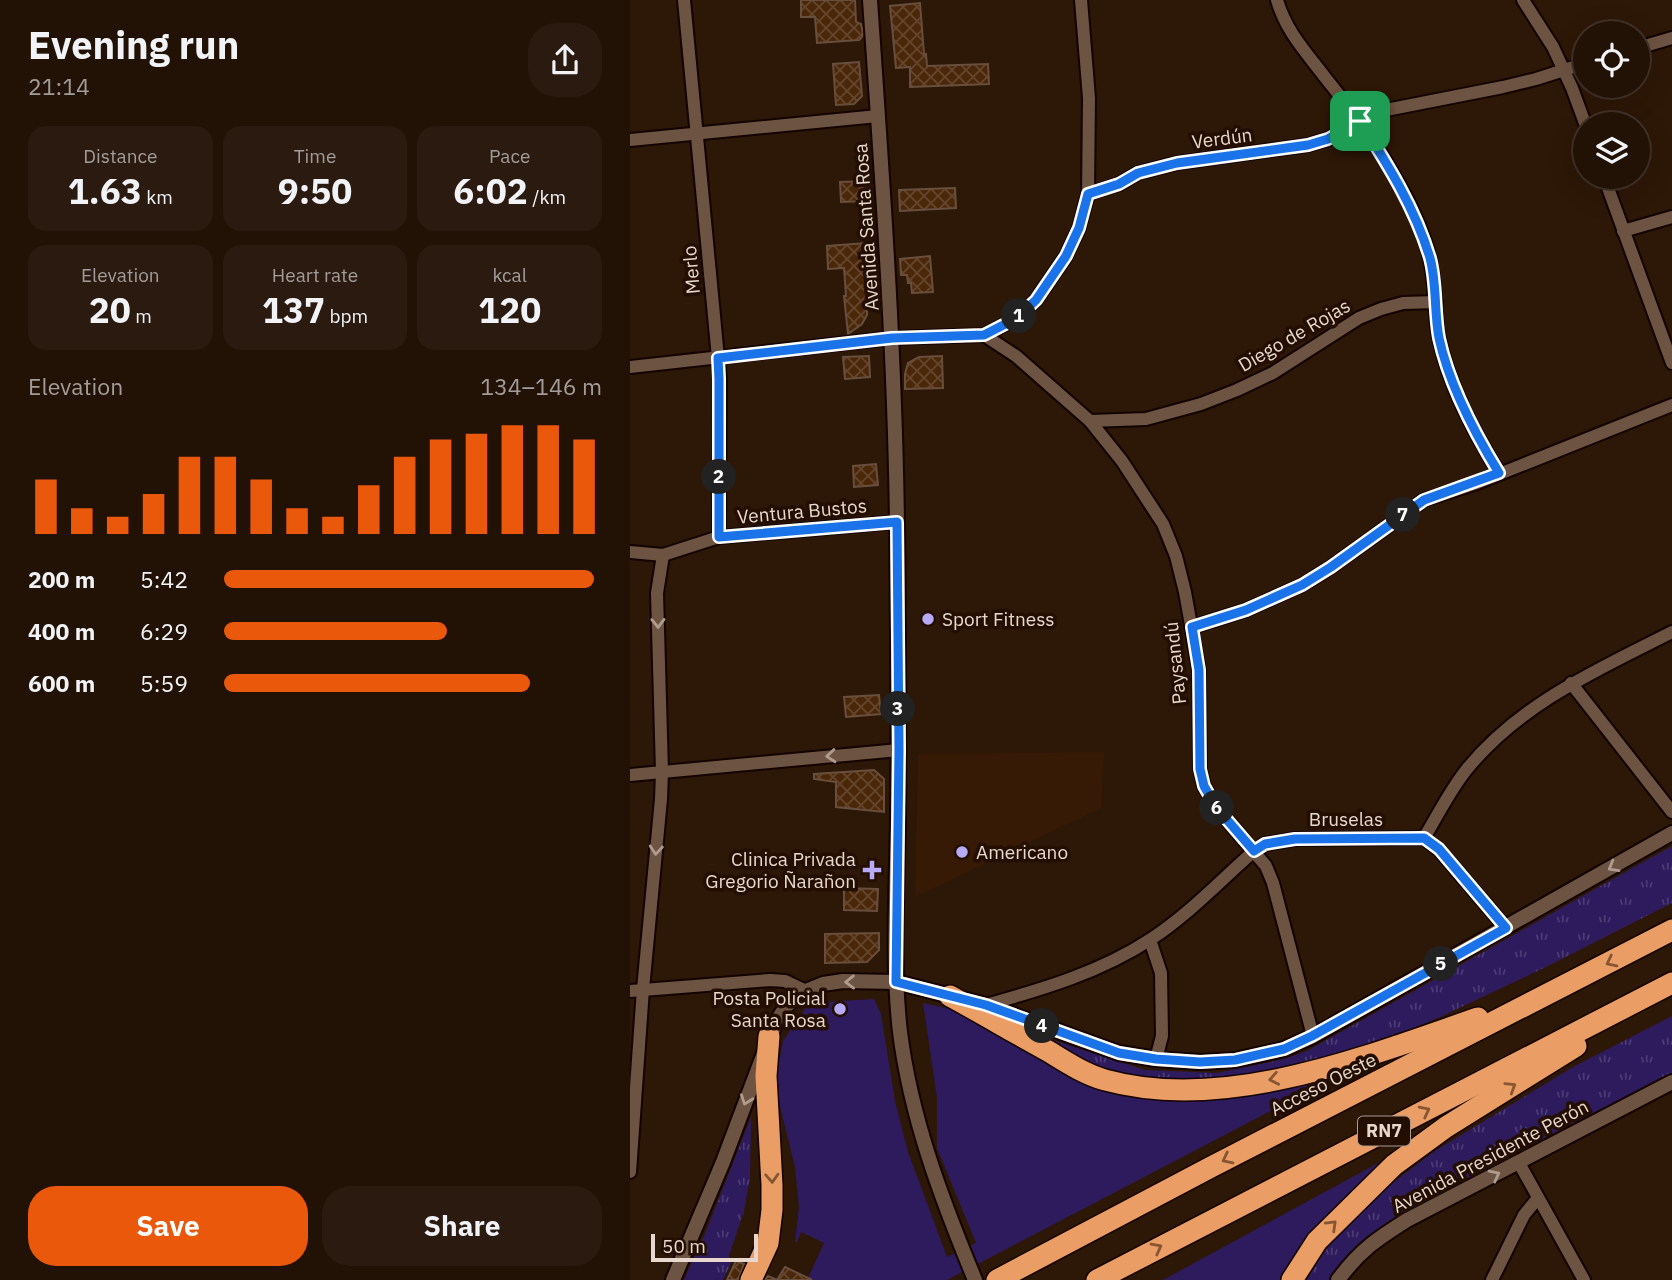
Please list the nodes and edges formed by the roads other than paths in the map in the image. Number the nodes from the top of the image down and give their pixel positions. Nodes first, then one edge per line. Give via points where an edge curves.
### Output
1 (684, 0) edge
2 (870, 0) edge
3 (1081, 0) edge
4 (1277, 0) edge
5 (1523, 0) edge
6 (1672, 38) edge
7 (1650, 44) edge
8 (1573, 67) edge
9 (1564, 69) junction
10 (1581, 112) edge
11 (878, 116) junction
12 (1360, 121) junction
13 (698, 133) junction
14 (630, 140) edge
15 (1608, 189) edge
16 (1088, 194) junction
17 (1672, 217) edge
18 (1623, 231) junction
19 (1436, 302) junction
20 (984, 335) junction
21 (892, 338) junction
22 (718, 358) junction
23 (1672, 363) edge
24 (630, 367) edge
25 (1672, 405) edge
26 (1090, 421) junction
27 (1499, 473) junction
28 (897, 522) junction
29 (719, 537) junction
30 (630, 552) edge
31 (663, 555) junction
32 (1192, 627) junction
33 (1672, 632) edge
34 (1571, 683) junction
35 (899, 750) junction
36 (662, 772) junction
37 (630, 775) edge
38 (1672, 812) edge
39 (1672, 833) edge
40 (1424, 838) junction
41 (1254, 851) junction
42 (1506, 928) junction
43 (1672, 930) edge
44 (1150, 940) junction
45 (896, 982) junction
46 (1672, 985) edge
47 (636, 990) edge
48 (806, 991) junction
49 (1550, 994) junction
50 (950, 996) junction
51 (986, 1005) junction
52 (769, 1036) junction
53 (1312, 1036) junction
54 (1156, 1059) junction
55 (1672, 1082) edge
56 (1519, 1163) junction
57 (630, 1172) edge
58 (1537, 1199) junction
59 (673, 1280) edge
60 (751, 1280) edge
61 (975, 1280) edge
62 (997, 1280) edge
63 (1097, 1280) edge
64 (1292, 1280) edge
65 (1338, 1280) edge
66 (1492, 1280) edge
67 (1584, 1280) edge

1 - 13 street, Merlo
2 - 11 street, Avenida Santa Rosa
3 - 16 street via 1089,98
4 - 12 street via 1285,23
5 - 9 street
6 - 7 street
8 - 9 street, Verdún
9 - 10 street
9 - 12 street, Verdún via 1503,87 1386,110
11 - 13 street
11 - 21 street, Avenida Santa Rosa
12 - 16 street, Verdún via 1308,145 1177,163
12 - 19 street via 1414,215 1431,262
13 - 14 street
13 - 22 street, Merlo
15 - 18 street
16 - 20 street via 1066,256 1036,300 1017,318
17 - 18 street
18 - 23 street
19 - 26 street, Diego de Rojas via 1403,303 1359,318 1273,373 1200,404 1146,419
19 - 27 street via 1447,366
20 - 21 street
20 - 26 street, Paysandú via 1016,356
21 - 22 street
21 - 28 street, Avenida Santa Rosa
22 - 24 street
22 - 29 street, Merlo
25 - 27 street
26 - 32 street, Paysandú via 1163,524 1176,556
27 - 32 street via 1424,500 1292,590
28 - 29 street, Ventura Bustos
28 - 35 street, Avenida Santa Rosa
29 - 31 street, Ventura Bustos
30 - 31 street, Ventura Bustos
31 -> 36 street via 657,593
32 - 41 street, Paysandú via 1199,670 1204,786
33 - 34 street
34 - 38 street
34 - 40 street via 1484,750 1449,794
35 -> 36 street
35 - 45 street, Avenida Santa Rosa
36 - 37 street
36 -> 47 street
39 -> 42 street
40 - 41 street, Bruselas via 1295,839 1265,844
40 - 42 street via 1439,849
41 - 44 street, Bruselas
41 - 53 street, Paysandú via 1273,883
42 - 53 street
43 -> 49 highway, Acceso Oeste / RN7
44 - 51 street, Bruselas via 1077,977
44 - 54 street via 1161,973 1162,1036
45 -> 48 street via 843,981
45 - 50 street
45 - 61 street, Avenida Santa Rosa via 900,1033 919,1127
63 -> 46 highway, RN7
64 -> 46 highway via 1317,1241 1394,1165 1446,1127
47 - 48 street via 770,980
47 - 57 street
48 - 52 street via 788,1005
49 -> 50 highway via 1303,1074 1187,1090 1126,1084 1086,1073
49 -> 62 highway, Acceso Oeste / RN7
50 - 51 street
51 - 54 street via 1119,1053
52 -> 59 street
52 -> 60 highway via 766,1076 772,1210 768,1243
53 - 54 street via 1284,1049 1235,1060
55 - 56 street, Avenida Presidente Perón
56 - 58 street
65 -> 56 street, Avenida Presidente Perón via 1373,1242 1407,1220
58 - 66 street via 1524,1215
58 - 67 street

